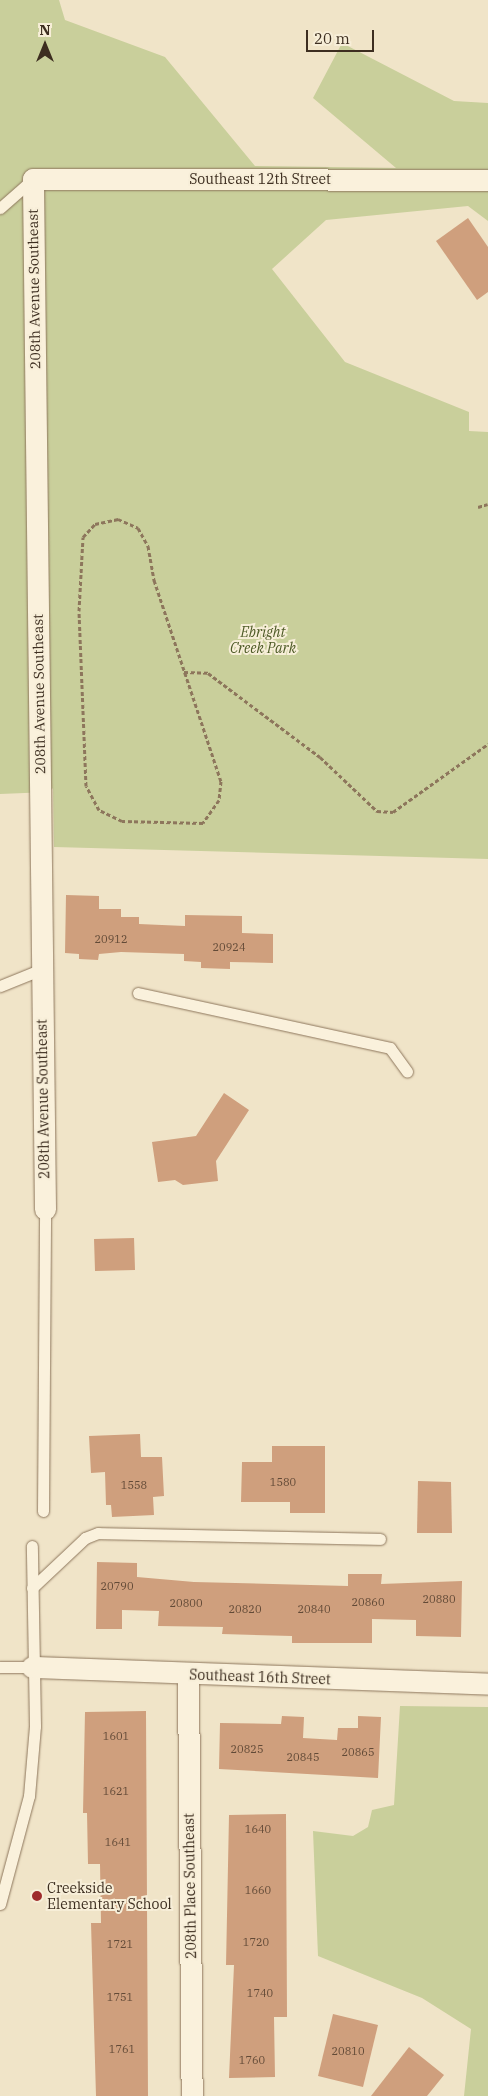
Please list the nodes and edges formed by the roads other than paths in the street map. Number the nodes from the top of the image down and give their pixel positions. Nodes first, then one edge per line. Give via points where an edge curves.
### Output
1 (32, 179) junction
2 (488, 180) edge
3 (0, 208) edge
4 (42, 968) junction
5 (0, 986) edge
6 (138, 993) dead end
7 (408, 1071) dead end
8 (44, 1209) joint
9 (43, 1511) dead end
10 (380, 1539) dead end
11 (32, 1546) dead end
12 (32, 1588) junction
13 (0, 1667) edge
14 (32, 1667) junction
15 (188, 1675) junction
16 (488, 1684) edge
17 (0, 1904) edge
18 (192, 2096) edge

1 - 2 street, Southeast 12th Street
1 - 3 lane
1 - 4 street, 208th Avenue Southeast
4 - 5 lane
4 - 8 street, 208th Avenue Southeast
6 - 7 lane via 390,1048
8 - 9 lane
10 - 12 lane via 98,1533 85,1538
11 - 12 lane
12 - 14 lane
13 - 14 lane
14 - 15 street, Southeast 16th Street
14 - 17 lane via 35,1726 29,1796
15 - 16 street, Southeast 16th Street
15 - 18 street, 208th Place Southeast

